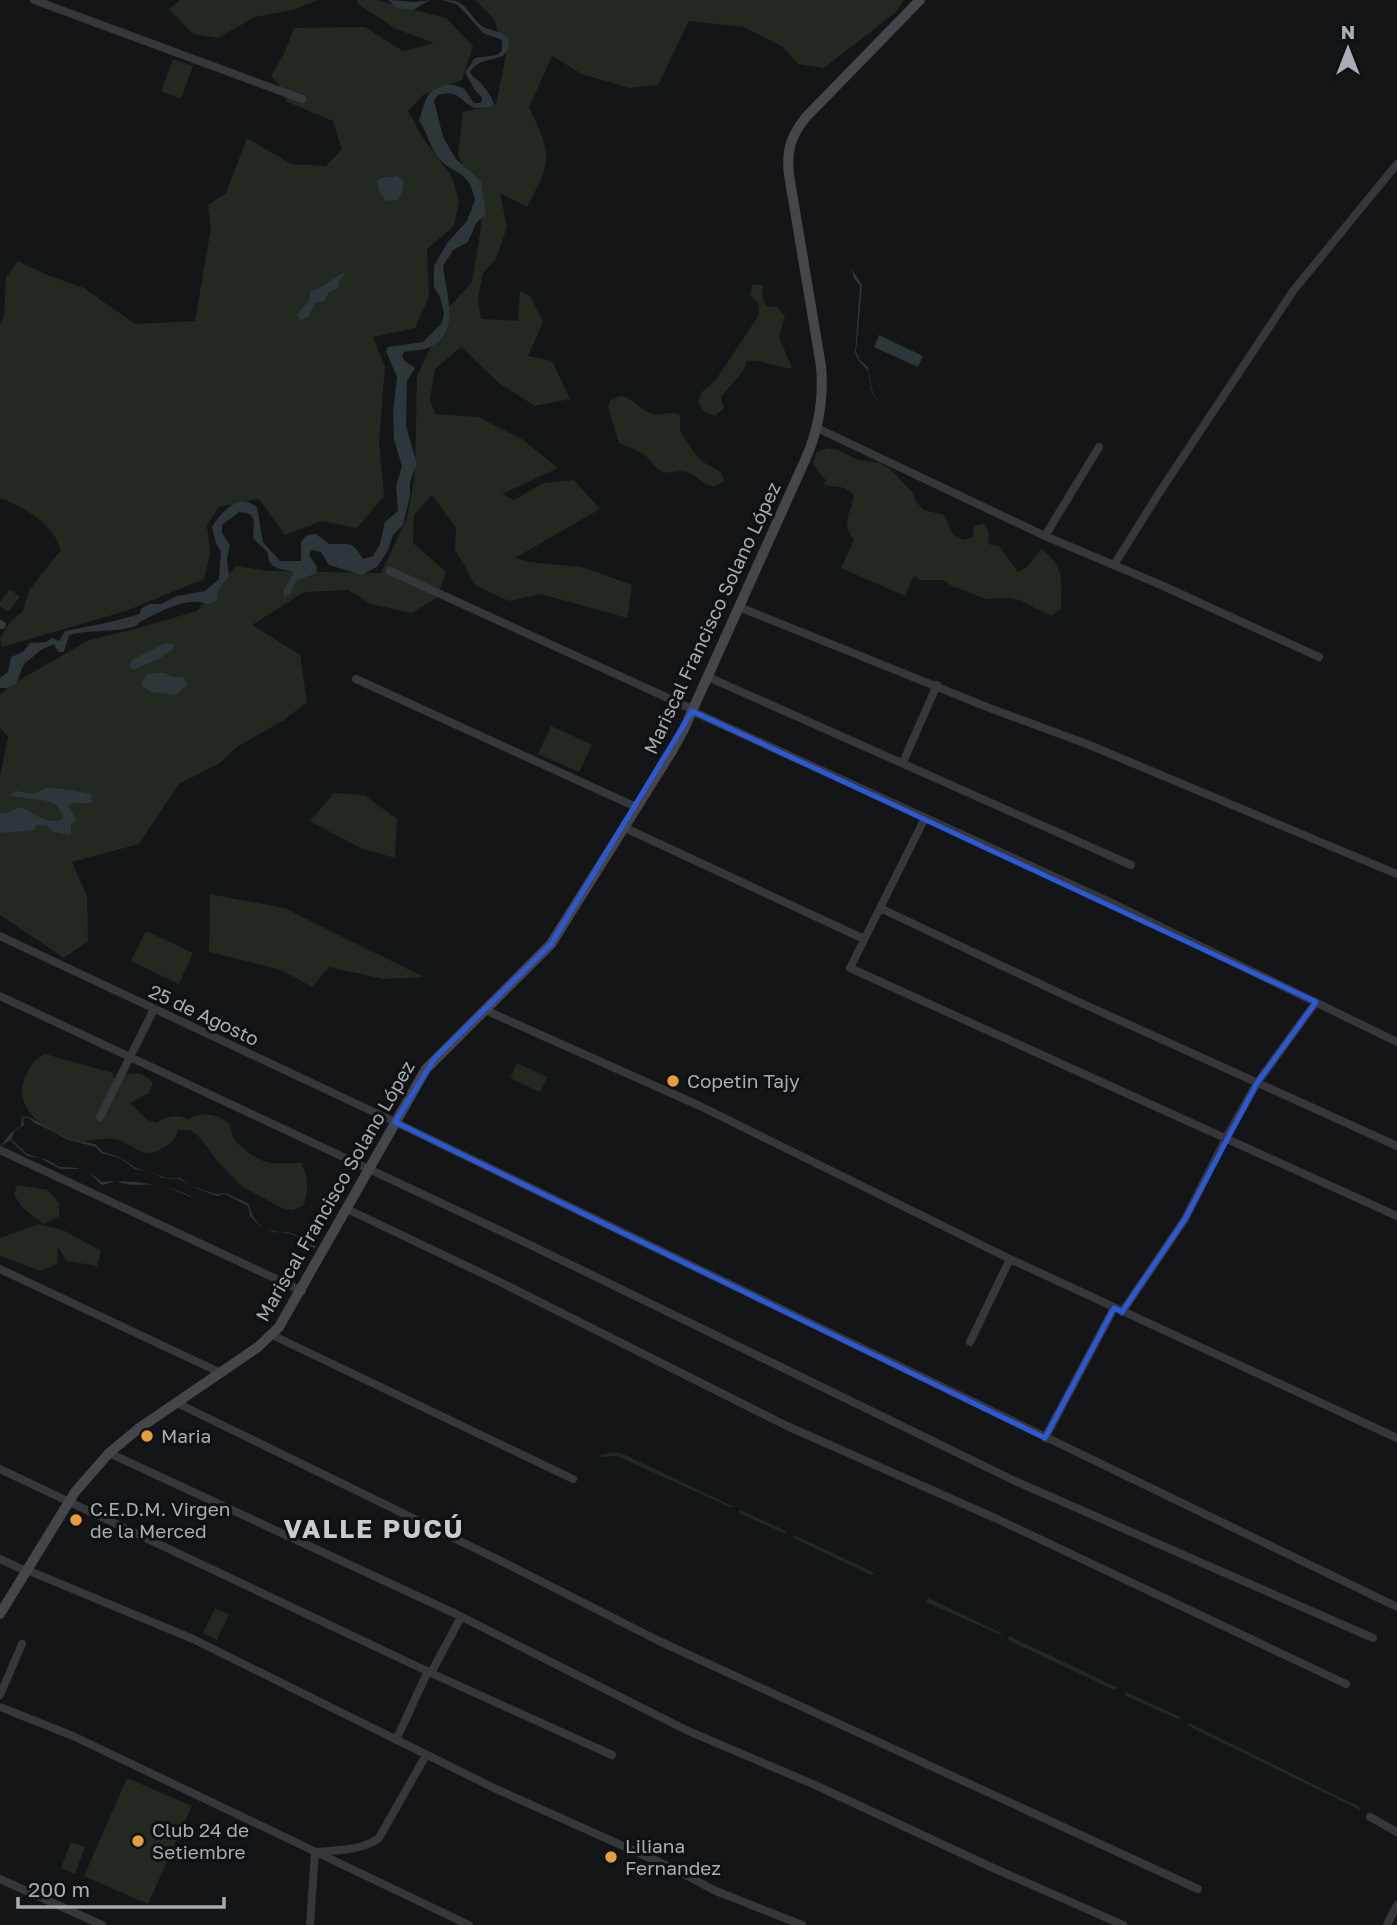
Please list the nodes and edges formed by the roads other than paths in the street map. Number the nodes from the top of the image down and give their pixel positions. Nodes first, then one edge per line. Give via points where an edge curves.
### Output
1 (34, 0) edge
2 (920, 0) edge
3 (302, 99) dead end
4 (1397, 164) edge
5 (817, 428) junction
6 (1099, 447) dead end
7 (1045, 536) junction
8 (1114, 565) junction
9 (390, 571) dead end
10 (739, 607) junction
11 (1319, 657) dead end
12 (708, 677) junction
13 (356, 679) dead end
14 (937, 685) junction
15 (692, 710) junction
16 (903, 762) junction
17 (636, 807) junction
18 (925, 818) junction
19 (623, 827) junction
20 (1131, 864) dead end
21 (1397, 874) edge
22 (880, 908) junction
23 (0, 936) edge
24 (864, 939) junction
25 (0, 996) edge
26 (1316, 1002) junction
27 (154, 1009) junction
28 (485, 1010) junction
29 (1397, 1042) edge
30 (130, 1057) junction
31 (1257, 1083) junction
32 (100, 1117) dead end
33 (396, 1122) junction
34 (1226, 1138) junction
35 (1397, 1146) edge
36 (0, 1150) edge
37 (370, 1169) junction
38 (347, 1209) junction
39 (1397, 1216) edge
40 (1010, 1259) junction
41 (0, 1269) edge
42 (302, 1291) junction
43 (1118, 1310) junction
44 (272, 1335) junction
45 (970, 1342) dead end
46 (221, 1373) junction
47 (177, 1403) junction
48 (1045, 1438) junction
49 (1397, 1438) edge
50 (108, 1452) junction
51 (0, 1469) edge
52 (573, 1479) dead end
53 (69, 1501) junction
54 (0, 1559) edge
55 (26, 1570) junction
56 (1397, 1607) edge
57 (0, 1614) edge
58 (461, 1617) junction
59 (1373, 1638) dead end
60 (22, 1644) dead end
61 (430, 1672) junction
62 (1346, 1684) dead end
63 (0, 1695) edge
64 (0, 1707) edge
65 (396, 1740) junction
66 (426, 1755) junction
67 (612, 1755) dead end
68 (1370, 1817) dead end
69 (1397, 1832) edge
70 (315, 1852) junction
71 (0, 1879) edge
72 (1198, 1889) dead end
73 (1397, 1905) edge
74 (102, 1925) edge
75 (310, 1925) edge
76 (469, 1925) edge
77 (802, 1925) edge
78 (1123, 1925) edge
79 (1387, 1925) edge

1 - 3 street
2 - 5 main road, Mariscal Francisco Solano López via 806,117 788,149 821,366
4 - 8 street via 1293,290
5 - 7 street
5 - 10 main road, Mariscal Francisco Solano López
6 - 7 street
7 - 8 street
8 - 11 street
9 - 15 street
10 - 12 main road, Mariscal Francisco Solano López
10 - 14 street
12 - 15 main road, Mariscal Francisco Solano López
12 - 16 street
13 - 17 street
14 - 16 street
14 - 21 street
15 - 17 main road, Mariscal Francisco Solano López
15 - 18 street
16 - 20 street
17 - 19 main road, Mariscal Francisco Solano López
18 - 22 street
18 - 26 street
19 - 24 street
19 - 28 main road, Mariscal Francisco Solano López via 551,944
22 - 24 street
22 - 31 street
23 - 27 street, 25 de Agosto
24 - 34 street via 850,968
25 - 30 street
26 - 29 street
26 - 31 street
27 - 30 street
27 - 33 street, 25 de Agosto
28 - 33 main road, Mariscal Francisco Solano López via 435,1058
28 - 40 street via 700,1106
30 - 32 street
30 - 37 street
31 - 34 street
31 - 35 street
33 - 37 main road, Mariscal Francisco Solano López
33 - 48 street, 25 de Agosto
34 - 39 street
34 - 43 street via 1185,1219
36 - 42 street
37 - 38 main road, Mariscal Francisco Solano López
37 - 59 street via 1014,1481
38 - 42 main road, Mariscal Francisco Solano López
38 - 62 street via 787,1426 995,1518
40 - 43 street
40 - 45 street
41 - 46 street
42 - 44 main road, Mariscal Francisco Solano López
43 - 48 street
43 - 49 street
44 - 46 main road, Mariscal Francisco Solano López
44 - 52 street
46 - 47 main road, Mariscal Francisco Solano López
47 - 50 main road, Mariscal Francisco Solano López
47 - 72 street via 659,1641
48 - 56 street, 25 de Agosto
50 - 53 main road, Mariscal Francisco Solano López
50 - 58 street
51 - 53 street
53 - 55 main road, Mariscal Francisco Solano López
53 - 61 street
54 - 55 street
55 - 57 main road, Mariscal Francisco Solano López
55 - 65 street via 193,1639
58 - 61 street
58 - 78 street via 686,1730
60 - 63 street
61 - 65 street
61 - 67 street
64 - 70 street via 73,1736
65 - 66 street
66 - 70 street via 379,1838 355,1848
66 - 77 street via 716,1891
68 - 69 street
70 - 75 street
70 - 76 street
71 - 74 street
73 - 79 street

